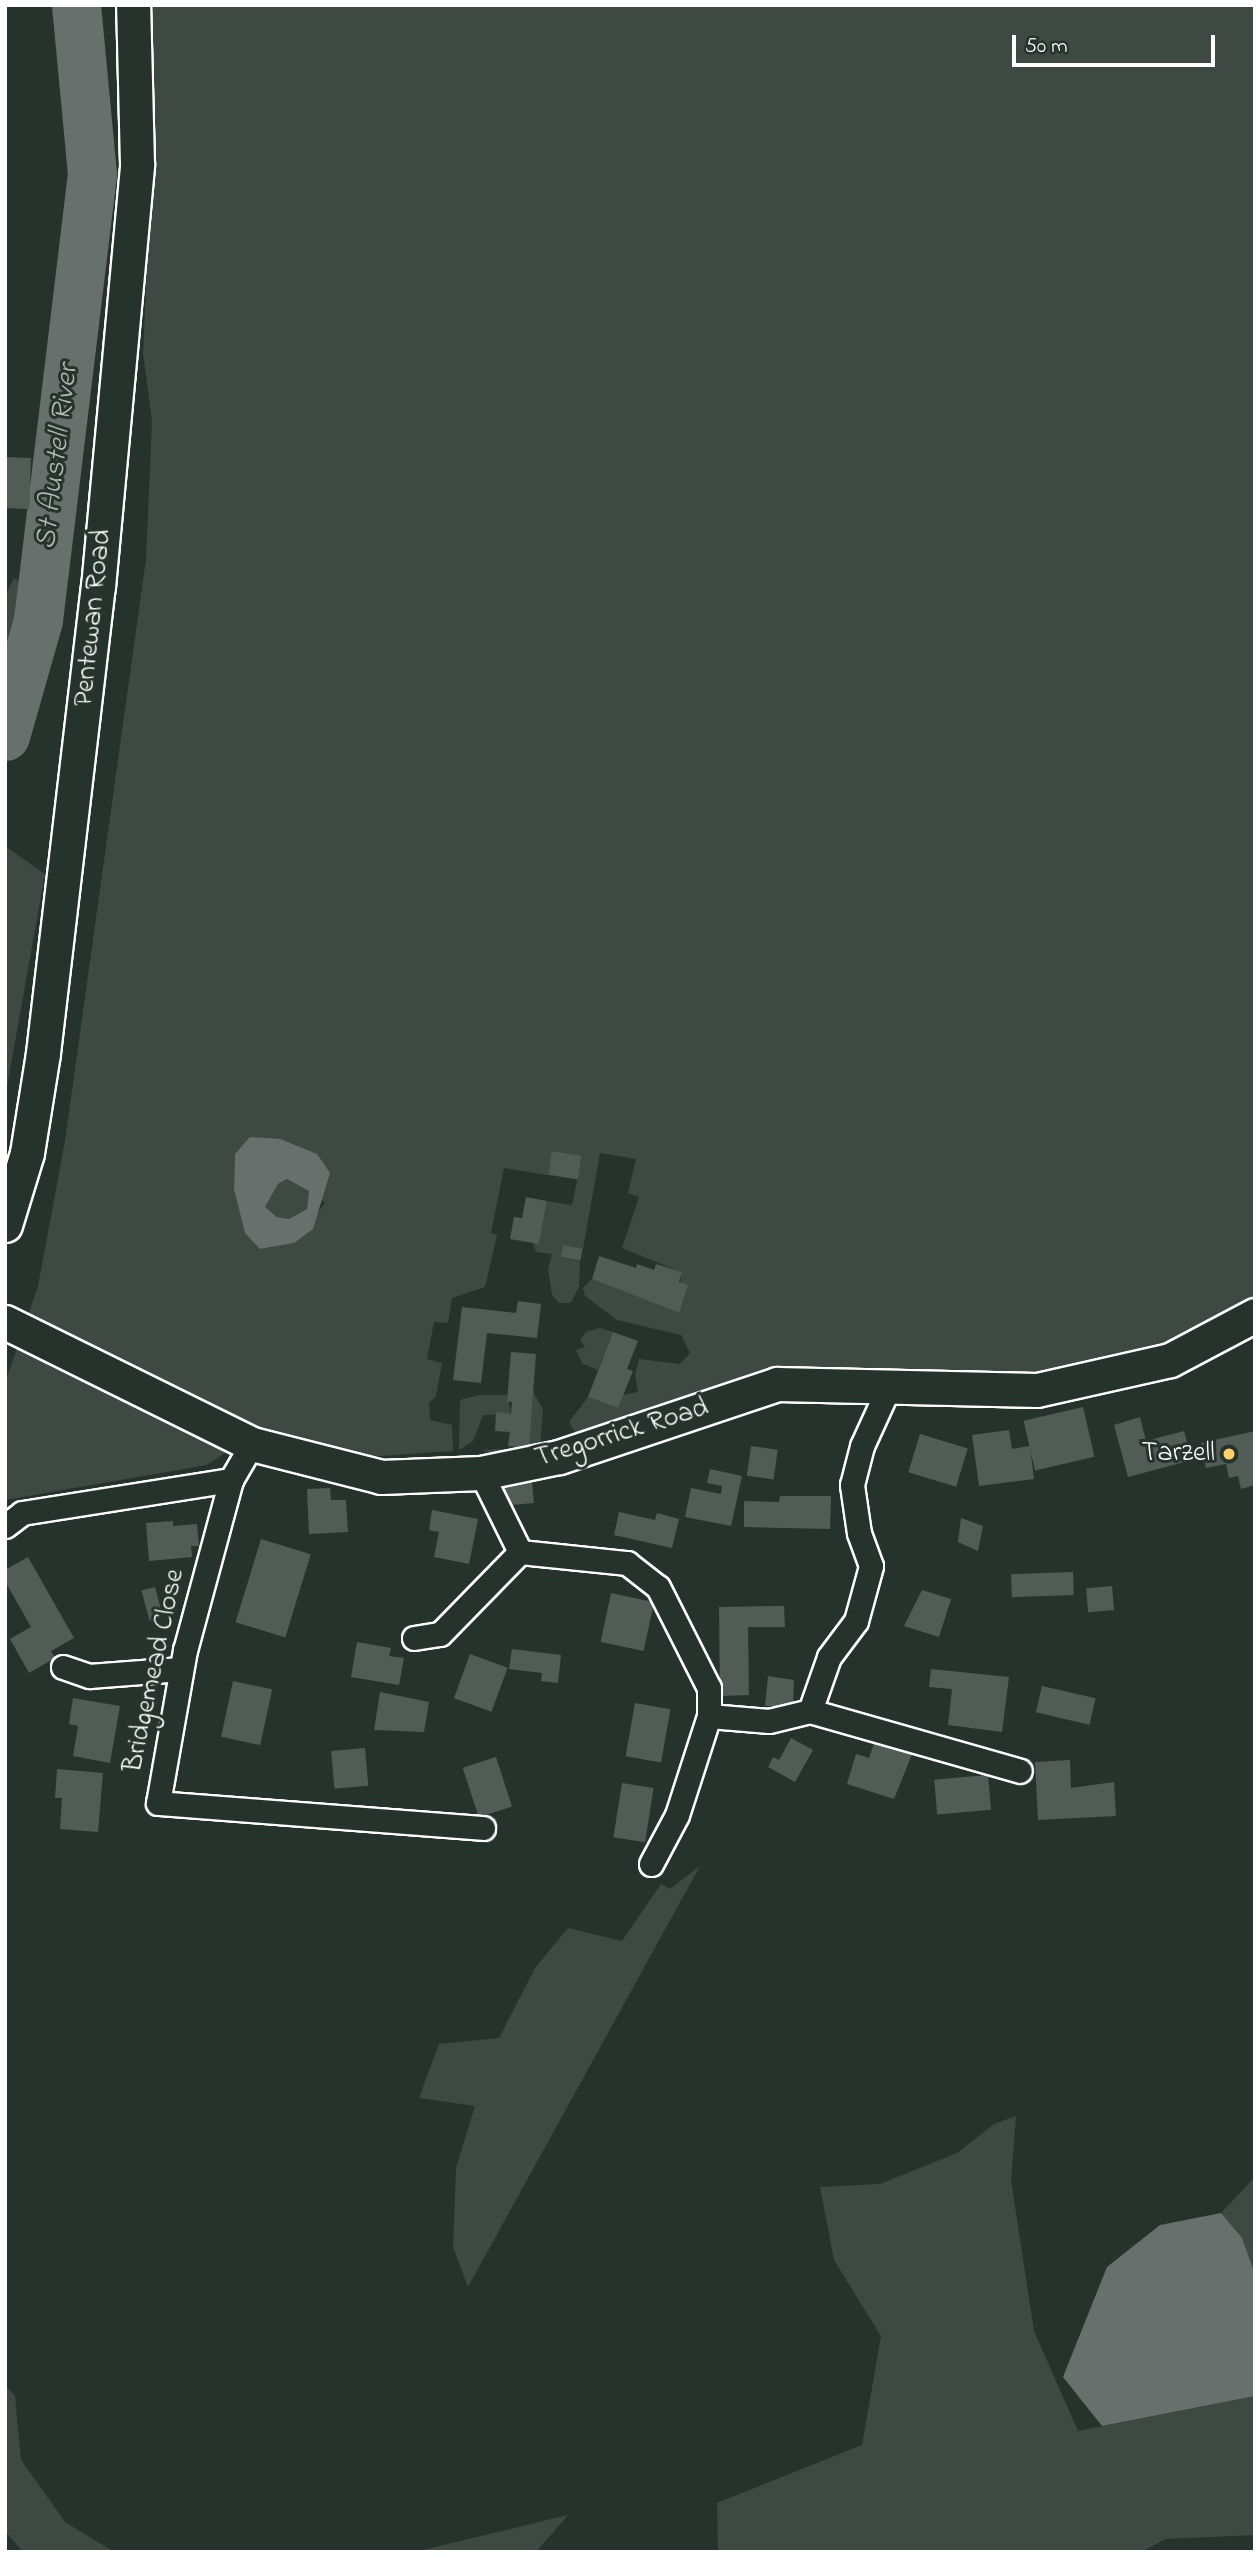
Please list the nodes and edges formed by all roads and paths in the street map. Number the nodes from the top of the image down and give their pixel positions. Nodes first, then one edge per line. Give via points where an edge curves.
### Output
1 (133, 5) edge
2 (5, 1225) edge
3 (1255, 1315) edge
4 (5, 1322) edge
5 (888, 1389) junction
6 (251, 1444) junction
7 (481, 1474) junction
8 (231, 1480) junction
9 (5, 1526) edge
10 (520, 1552) junction
11 (414, 1638) dead end
12 (63, 1667) dead end
13 (181, 1669) junction
14 (810, 1711) junction
15 (709, 1716) junction
16 (1020, 1771) dead end
17 (483, 1828) dead end
18 (651, 1864) dead end

1 - 2 street, Pentewan Road via 137,164 98,587 43,1053 27,1153
3 - 5 street, Tregorrick Road via 1170,1360 1037,1390
4 - 6 street, Tregorrick Road
5 - 7 street, Tregorrick Road via 777,1384 559,1457
5 - 14 street via 862,1446 852,1485 859,1532 871,1566 856,1621 829,1657
6 - 7 street, Tregorrick Road via 381,1477
6 - 8 street, Bridgemead Close
7 - 10 street
8 - 9 street via 22,1513
8 - 13 street, Bridgemead Close
10 - 11 street via 440,1634
10 - 15 street via 627,1563 658,1587 709,1688
12 - 13 street via 89,1676
13 - 17 street, Bridgemead Close via 158,1803
14 - 15 street via 769,1721
14 - 16 street
15 - 18 street via 677,1815

